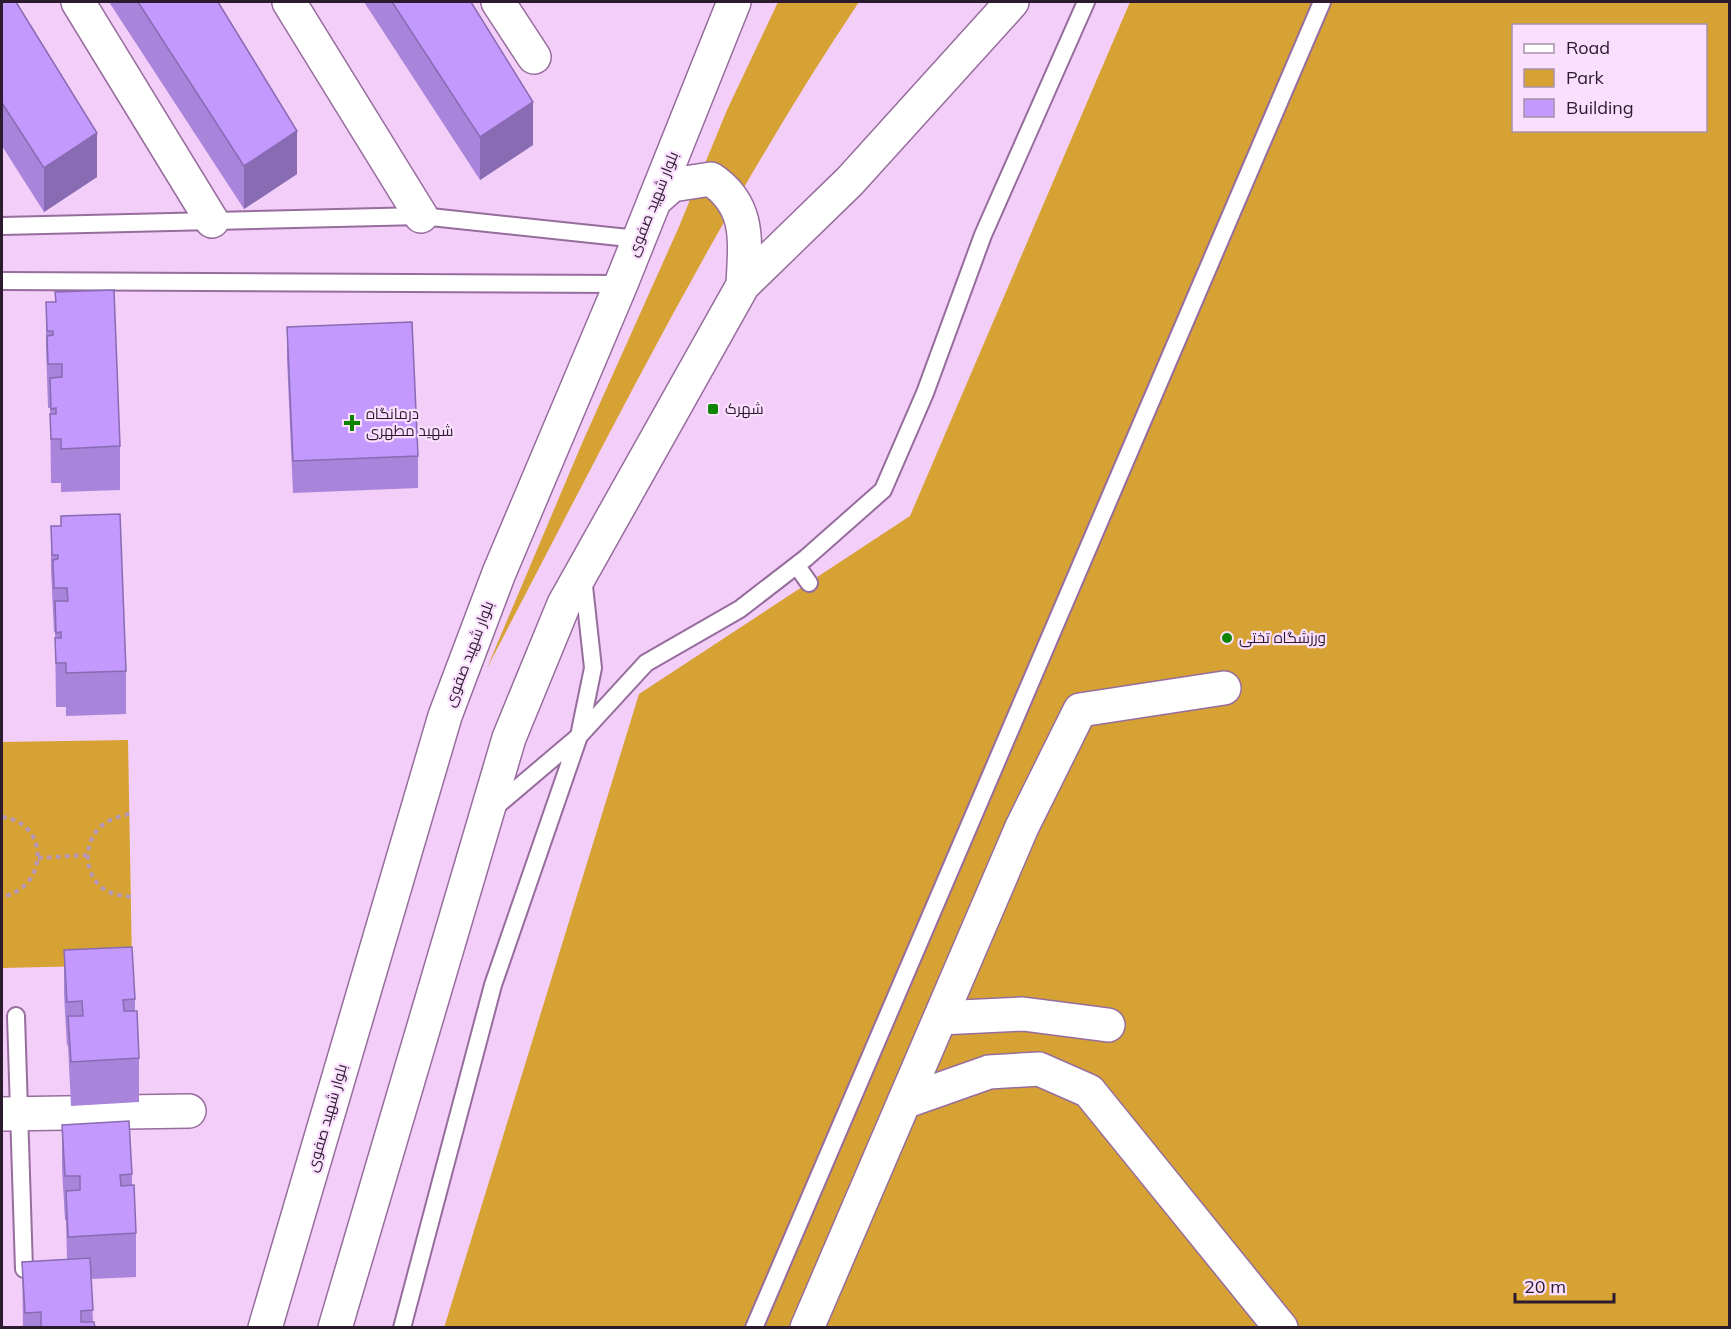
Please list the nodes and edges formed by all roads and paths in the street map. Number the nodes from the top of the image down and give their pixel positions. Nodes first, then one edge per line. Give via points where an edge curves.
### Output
1 (78, 2) edge
2 (289, 2) edge
3 (498, 2) edge
4 (734, 2) edge
5 (1012, 2) edge
6 (1086, 2) edge
7 (1322, 2) edge
8 (534, 57) dead end
9 (654, 201) junction
10 (421, 216) junction
11 (212, 221) junction
12 (2, 226) edge
13 (638, 239) junction
14 (2, 281) edge
15 (621, 284) junction
16 (743, 285) junction
17 (797, 566) junction
18 (582, 572) junction
19 (809, 583) dead end
20 (1224, 688) dead end
21 (579, 736) junction
22 (129, 814) dead end
23 (486, 816) junction
24 (2, 817) edge
25 (87, 855) junction
26 (38, 858) junction
27 (2, 897) edge
28 (131, 897) dead end
29 (16, 1016) dead end
30 (940, 1018) junction
31 (1108, 1024) dead end
32 (904, 1102) junction
33 (189, 1111) dead end
34 (11, 1114) edge
35 (24, 1269) edge
36 (265, 1328) edge
37 (335, 1328) edge
38 (402, 1328) edge
39 (754, 1328) edge
40 (807, 1328) edge
41 (1281, 1328) edge

1 - 11 main road
2 - 10 main road
3 - 8 main road
4 - 9 main road, بلوار شهید صفوی
5 - 16 main road via 850,181
6 - 17 lane via 983,235 925,393 883,490
7 - 39 lane
9 - 13 main road, بلوار شهید صفوی
9 - 16 main road via 672,185 711,179 727,190 742,223
10 - 11 lane
10 - 13 lane
11 - 12 lane
13 - 15 main road, بلوار شهید صفوی
14 - 15 lane
15 - 36 main road, بلوار شهید صفوی via 500,573 445,716
16 - 18 main road
17 - 19 lane
17 - 21 lane via 740,609 646,663
18 - 21 lane via 593,668
18 - 23 main road via 564,604 509,738
20 - 30 main road via 1080,710 1022,827
21 - 23 lane
21 - 38 lane via 493,985
22 - 25 path via 96,830
23 - 37 main road
24 - 26 path via 27,829 35,840
25 - 26 path
25 - 28 path via 99,885 116,895
26 - 27 path via 28,883
29 - 34 lane
30 - 31 main road via 1023,1014
30 - 32 main road
32 - 40 main road
32 - 41 main road via 989,1072 1029,1069 1039,1069 1089,1091
33 - 34 main road
34 - 35 lane

